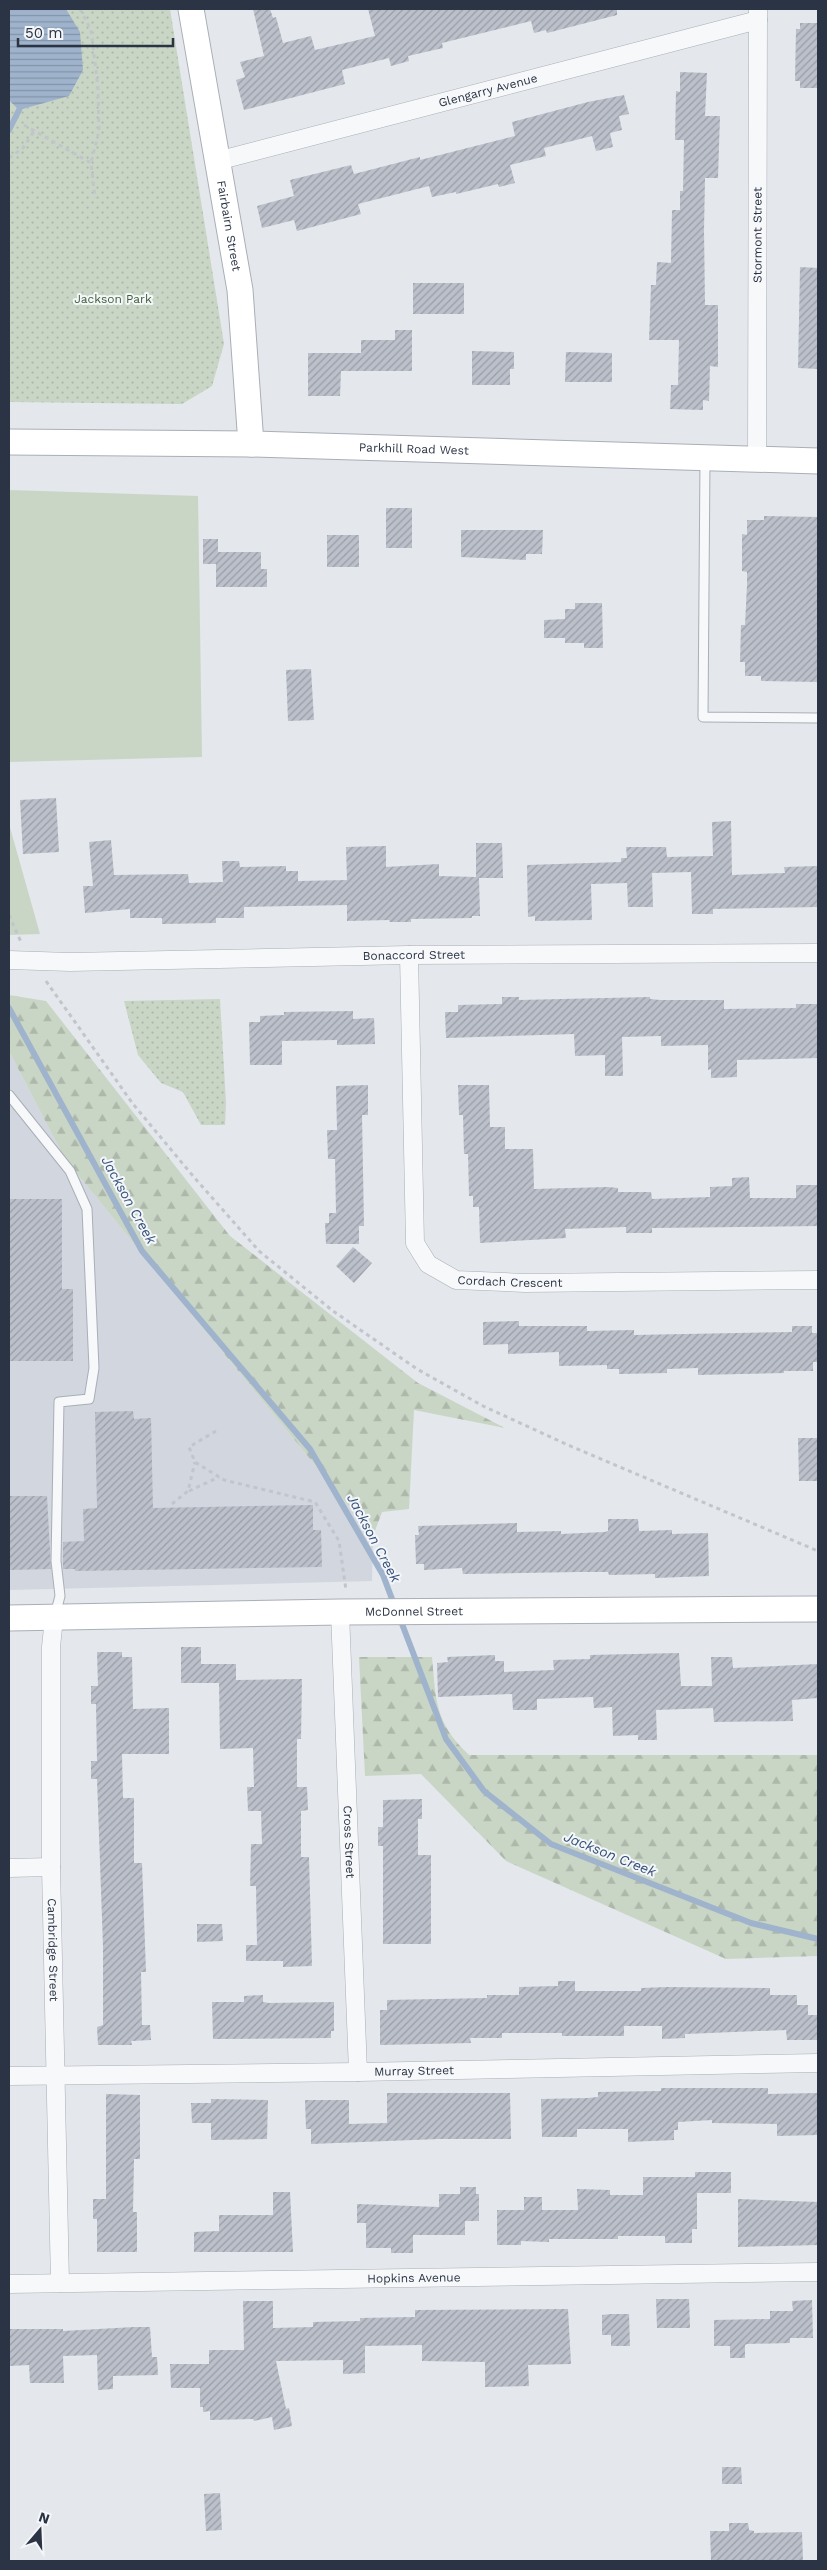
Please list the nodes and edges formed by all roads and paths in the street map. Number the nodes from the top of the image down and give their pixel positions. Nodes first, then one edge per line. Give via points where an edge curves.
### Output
1 (80, 9) edge
2 (191, 9) edge
3 (758, 14) edge
4 (24, 125) dead end
5 (35, 130) junction
6 (9, 158) edge
7 (217, 161) junction
8 (91, 163) junction
9 (95, 198) dead end
10 (9, 442) edge
11 (251, 444) junction
12 (705, 458) junction
13 (757, 460) junction
14 (818, 461) edge
15 (818, 718) edge
16 (9, 915) edge
17 (818, 952) edge
18 (409, 955) junction
19 (11, 960) edge
20 (33, 960) junction
21 (9, 1096) edge
22 (818, 1280) edge
23 (216, 1431) dead end
24 (195, 1462) junction
25 (219, 1476) junction
26 (188, 1491) junction
27 (172, 1504) dead end
28 (818, 1551) edge
29 (350, 1605) junction
30 (818, 1609) edge
31 (9, 1618) edge
32 (54, 1618) junction
33 (52, 1867) junction
34 (9, 1868) edge
35 (818, 2063) edge
36 (358, 2072) junction
37 (57, 2075) junction
38 (9, 2076) edge
39 (818, 2272) edge
40 (60, 2283) junction
41 (9, 2284) edge

1 - 8 path via 91,30 98,88 99,131
2 - 7 main road, Fairbairn Street
3 - 7 street, Glengarry Avenue
3 - 13 street, Stormont Street
4 - 5 path
5 - 6 path via 22,148
5 - 8 path
7 - 11 main road, Fairbairn Street via 240,290
8 - 9 path
10 - 11 main road, Parkhill Road West
11 - 12 main road, Parkhill Road West
12 - 13 main road, Parkhill Road West
12 - 15 lane via 703,717
13 - 14 main road, Parkhill Road West
16 - 20 path
17 - 18 street, Bonaccord Street
18 - 20 street, Bonaccord Street via 80,962
18 - 22 street, Cordach Crescent via 415,1243 428,1264 456,1280 518,1283
19 - 20 street, Bonaccord Street
20 - 28 path via 133,1104 193,1176 259,1251 333,1311 417,1369 483,1406
21 - 32 lane via 70,1171 87,1208 94,1368 90,1399 59,1402 56,1561 60,1596
23 - 24 path via 189,1447
24 - 25 path
24 - 26 path
25 - 26 path
25 - 29 path via 224,1480 315,1502 339,1541
26 - 27 path
29 - 30 main road, McDonnel Street via 420,1611
29 - 32 main road, McDonnel Street
29 - 36 street, Cross Street
31 - 32 main road, McDonnel Street
32 - 33 street, Cambridge Street via 51,1647
33 - 34 street
33 - 37 street, Cambridge Street
35 - 36 street, Murray Street
36 - 37 street, Murray Street
37 - 38 street, Murray Street
37 - 40 street, Cambridge Street
39 - 40 street, Hopkins Avenue
40 - 41 street, Hopkins Avenue

